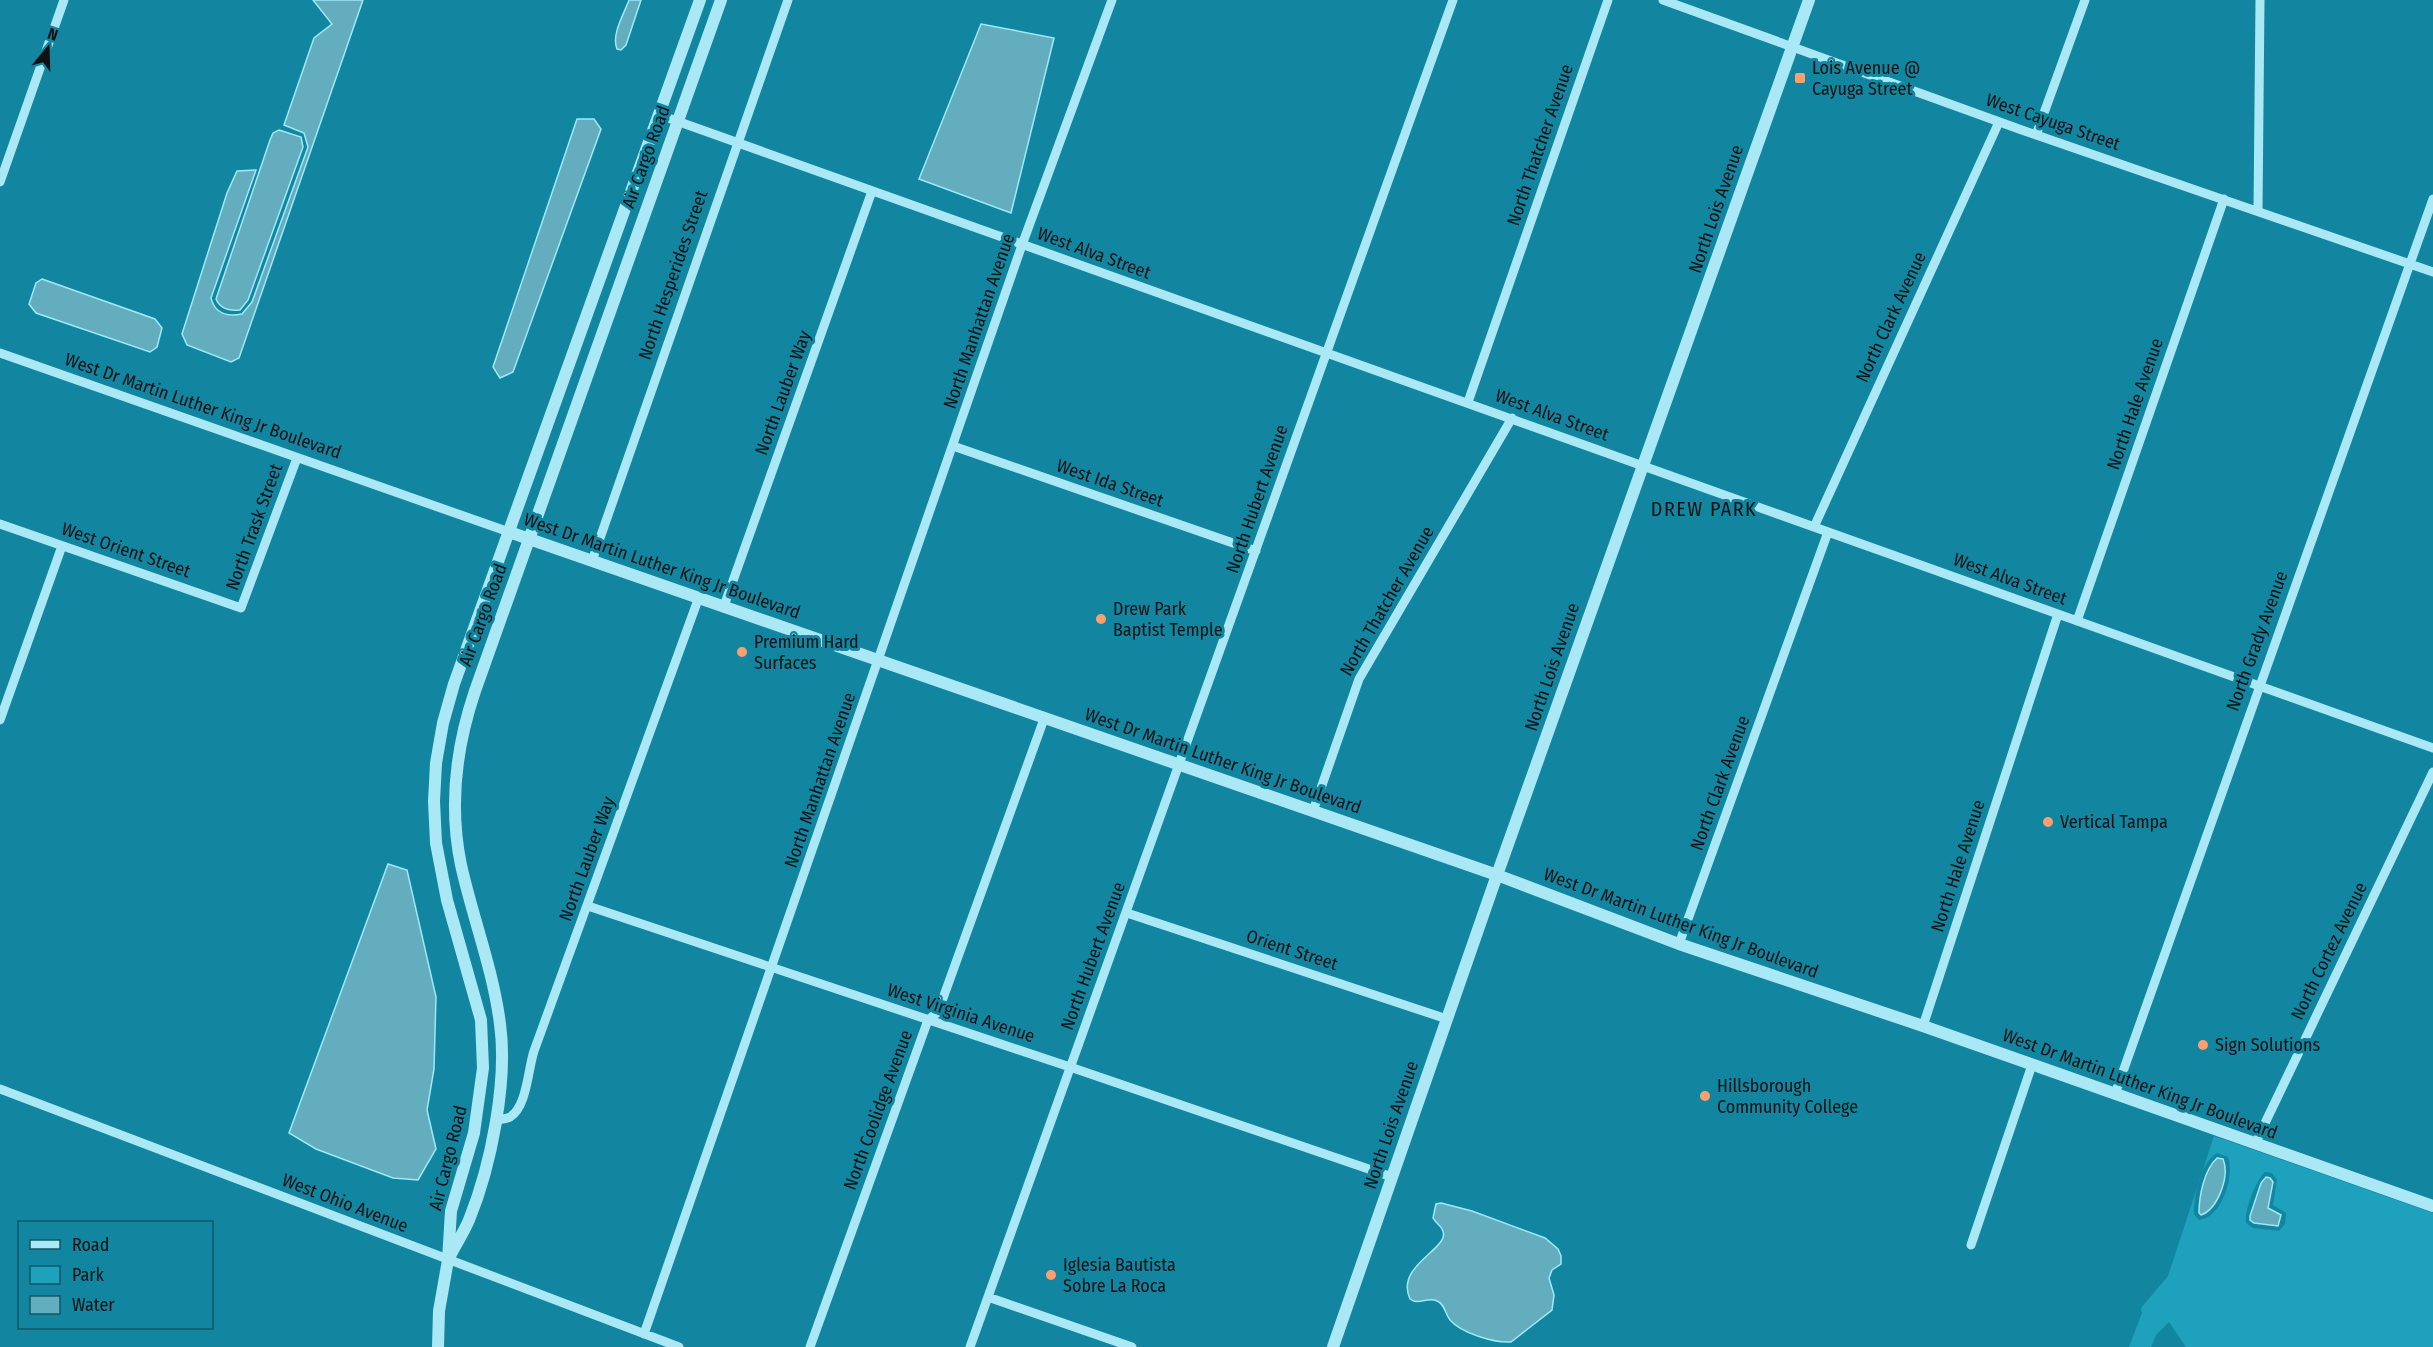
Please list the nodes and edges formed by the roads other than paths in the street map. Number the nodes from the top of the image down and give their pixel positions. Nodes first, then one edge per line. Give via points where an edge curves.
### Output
1 (64, 0) edge
2 (700, 0) edge
3 (721, 0) edge
4 (788, 0) edge
5 (1112, 0) edge
6 (1453, 0) edge
7 (1608, 0) edge
8 (1663, 0) edge
9 (1809, 0) edge
10 (2085, 0) edge
11 (2260, 0) edge
12 (1793, 45) junction
13 (660, 115) junction
14 (678, 122) junction
15 (1999, 122) junction
16 (2036, 135) junction
17 (736, 142) junction
18 (0, 182) edge
19 (872, 191) junction
20 (2224, 199) junction
21 (2433, 199) edge
22 (2258, 211) junction
23 (1022, 244) junction
24 (2409, 264) junction
25 (2433, 272) edge
26 (0, 353) edge
27 (1326, 353) junction
28 (1468, 402) junction
29 (1512, 418) junction
30 (953, 446) junction
31 (297, 458) junction
32 (1643, 465) junction
33 (0, 524) edge
34 (1814, 526) junction
35 (509, 532) junction
36 (1828, 532) junction
37 (529, 539) junction
38 (62, 546) junction
39 (1256, 551) junction
40 (592, 561) junction
41 (699, 597) junction
42 (724, 606) junction
43 (241, 608) joint
44 (2058, 614) junction
45 (2078, 621) junction
46 (879, 661) junction
47 (2259, 686) junction
48 (1044, 718) junction
49 (0, 720) edge
50 (2433, 748) edge
51 (1180, 765) junction
52 (2433, 771) edge
53 (1312, 811) junction
54 (1497, 875) junction
55 (588, 906) junction
56 (1127, 913) junction
57 (1679, 944) junction
58 (772, 967) junction
59 (1447, 1019) junction
60 (928, 1020) junction
61 (1923, 1026) junction
62 (2032, 1065) junction
63 (1070, 1067) junction
64 (0, 1089) edge
65 (2115, 1094) junction
66 (496, 1120) junction
67 (2255, 1144) junction
68 (1392, 1177) junction
69 (2433, 1206) edge
70 (1971, 1245) dead end
71 (448, 1260) junction
72 (988, 1297) junction
73 (644, 1334) junction
74 (438, 1347) edge
75 (679, 1347) edge
76 (810, 1347) edge
77 (970, 1347) edge
78 (1132, 1347) edge
79 (1333, 1347) edge

1 - 18 street
2 - 13 street, Air Cargo Road
3 - 14 street, Air Cargo Road
4 - 17 street, North Hesperides Street
5 - 23 street, North Manhattan Avenue
6 - 27 street, North Hubert Avenue
7 - 28 street, North Thatcher Avenue
8 - 12 street, West Cayuga Street
9 - 12 street, North Lois Avenue
10 - 16 street
11 - 22 street
12 - 15 street, West Cayuga Street
12 - 32 street, North Lois Avenue
13 - 14 street, West Alva Street
13 - 35 street, Air Cargo Road
14 - 17 street, West Alva Street
14 - 37 street, Air Cargo Road
15 - 16 street, West Cayuga Street
15 - 34 street, North Clark Avenue
16 - 20 street, West Cayuga Street
17 - 19 street, West Alva Street
17 - 40 street, North Hesperides Street
19 - 23 street, West Alva Street
19 - 42 street, North Lauber Way
20 - 22 street, West Cayuga Street
20 - 45 street, North Hale Avenue
21 - 24 street, North Grady Avenue
22 - 24 street, West Cayuga Street
23 - 27 street, West Alva Street
23 - 30 street, North Manhattan Avenue
24 - 25 street, West Cayuga Street
24 - 47 street, North Grady Avenue
26 - 31 street, West Dr Martin Luther King Jr Boulevard
27 - 28 street, West Alva Street
27 - 39 street, North Hubert Avenue
28 - 29 street, West Alva Street
29 - 32 street, West Alva Street
29 - 53 street, North Thatcher Avenue via 1359,679
30 - 39 street, West Ida Street
30 - 46 street, North Manhattan Avenue
31 - 35 street, West Dr Martin Luther King Jr Boulevard
31 - 43 street, North Trask Street
32 - 34 street, West Alva Street
32 - 54 street, North Lois Avenue
33 - 38 street, West Orient Street
34 - 36 street, West Alva Street
35 - 37 street, West Dr Martin Luther King Jr Boulevard
35 - 71 street, Air Cargo Road via 454,684 436,763 438,861 483,1042 480,1099 451,1211
36 - 44 street, West Alva Street
36 - 57 street, North Clark Avenue
37 - 40 street, West Dr Martin Luther King Jr Boulevard
37 - 66 street, Air Cargo Road via 466,717 456,781 461,863 492,977 501,1027
38 - 43 street, West Orient Street
38 - 49 street
39 - 51 street, North Hubert Avenue
40 - 41 street, West Dr Martin Luther King Jr Boulevard
41 - 42 street, West Dr Martin Luther King Jr Boulevard
41 - 55 street, North Lauber Way
42 - 46 street, West Dr Martin Luther King Jr Boulevard
44 - 45 street, West Alva Street
44 - 61 street, North Hale Avenue
45 - 47 street, West Alva Street
46 - 48 street, West Dr Martin Luther King Jr Boulevard
46 - 58 street, North Manhattan Avenue
47 - 50 street, West Alva Street
47 - 65 street, North Grady Avenue
48 - 51 street, West Dr Martin Luther King Jr Boulevard
48 - 60 street, North Coolidge Avenue via 938,1012
51 - 53 street, West Dr Martin Luther King Jr Boulevard
51 - 56 street, North Hubert Avenue
52 - 67 street, North Cortez Avenue
53 - 54 street, West Dr Martin Luther King Jr Boulevard
54 - 57 street, West Dr Martin Luther King Jr Boulevard
54 - 59 street, North Lois Avenue
55 - 58 street, West Virginia Avenue
55 - 66 street, North Lauber Way via 534,1051 523,1098 510,1118
56 - 59 street, Orient Street
56 - 63 street, North Hubert Avenue
57 - 61 street, West Dr Martin Luther King Jr Boulevard
58 - 60 street, West Virginia Avenue
58 - 73 street, North Manhattan Avenue
59 - 68 street, North Lois Avenue
60 - 63 street, West Virginia Avenue
60 - 76 street, North Coolidge Avenue
61 - 62 street, West Dr Martin Luther King Jr Boulevard
62 - 65 street, West Dr Martin Luther King Jr Boulevard
62 - 70 street
63 - 68 street, West Virginia Avenue
63 - 72 street, North Hubert Avenue
64 - 71 street, West Ohio Avenue
65 - 67 street, West Dr Martin Luther King Jr Boulevard
66 - 71 street, Air Cargo Road via 469,1220
67 - 69 street, West Dr Martin Luther King Jr Boulevard
68 - 79 street, North Lois Avenue
71 - 73 street, West Ohio Avenue
71 - 74 street, Air Cargo Road via 438,1311
72 - 77 street, North Hubert Avenue
72 - 78 street
73 - 75 street, West Ohio Avenue

